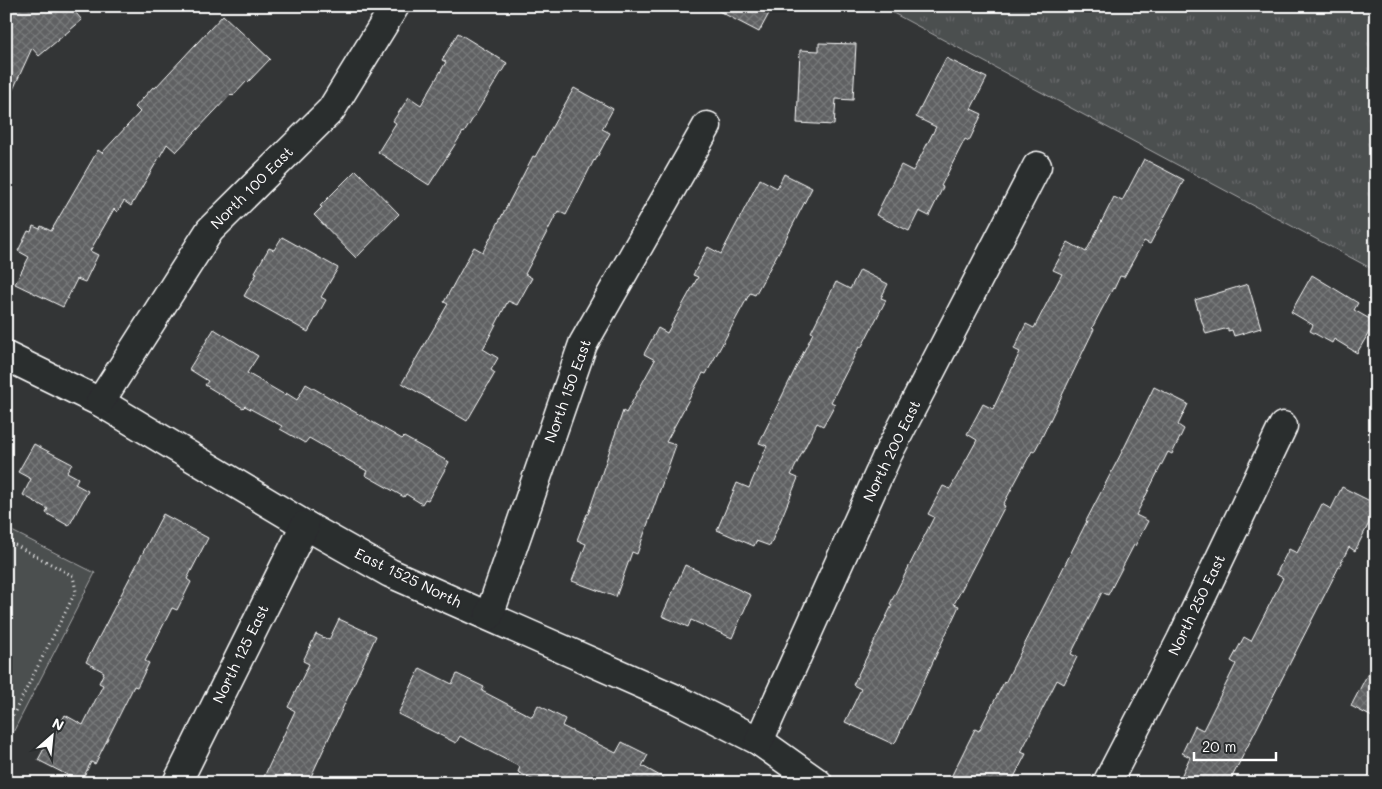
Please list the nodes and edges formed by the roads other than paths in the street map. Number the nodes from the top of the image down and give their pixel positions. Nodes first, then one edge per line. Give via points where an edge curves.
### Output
1 (395, 6) edge
2 (707, 126) dead end
3 (1037, 166) dead end
4 (6, 356) edge
5 (100, 402) junction
6 (1283, 426) dead end
7 (304, 525) junction
8 (489, 616) junction
9 (759, 741) junction
10 (177, 783) edge
11 (818, 783) edge
12 (1107, 783) edge

1 - 5 street, North 100 East via 331,110 210,230
2 - 8 street, North 150 East via 583,344
3 - 9 street, North 200 East via 888,454
4 - 5 street, East 1525 North
5 - 7 street, East 1525 North
6 - 12 street, North 250 East
7 - 8 street, East 1525 North via 390,573
7 - 10 street, North 125 East
8 - 9 street, East 1525 North via 676,699
9 - 11 street, East 1525 North

